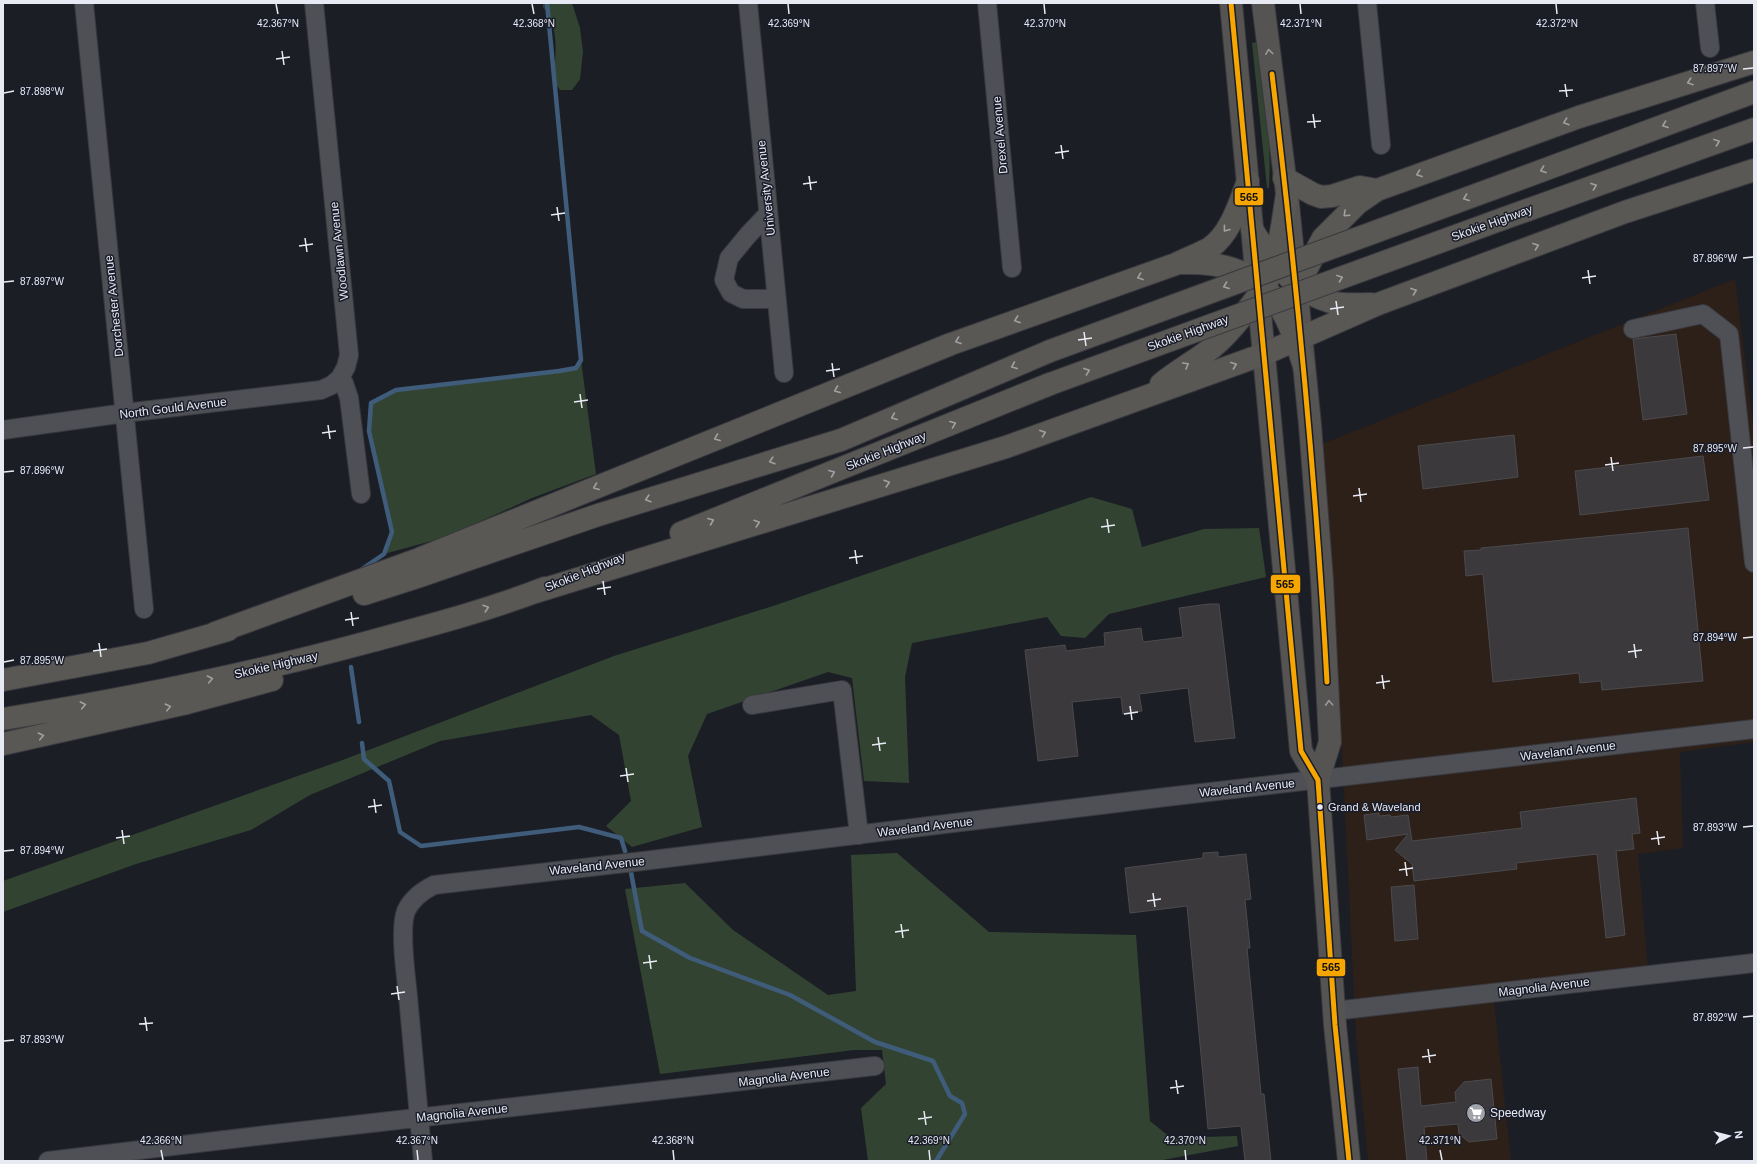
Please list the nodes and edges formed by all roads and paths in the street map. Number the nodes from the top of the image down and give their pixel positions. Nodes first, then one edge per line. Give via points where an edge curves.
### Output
1 (84, 3) edge
2 (314, 3) edge
3 (748, 3) edge
4 (987, 3) edge
5 (1231, 3) edge
6 (1263, 3) edge
7 (1367, 3) edge
8 (1705, 3) edge
9 (1710, 48) dead end
10 (1754, 62) edge
11 (1754, 92) edge
12 (1754, 128) edge
13 (1381, 145) dead end
14 (1754, 158) edge
15 (1754, 170) edge
16 (1248, 181) junction
17 (1286, 186) junction
18 (1376, 190) junction
19 (1625, 212) junction
20 (768, 214) junction
21 (1252, 229) junction
22 (1274, 261) junction
23 (1176, 264) junction
24 (1012, 268) dead end
25 (1296, 286) junction
26 (1260, 288) junction
27 (776, 299) junction
28 (1378, 304) junction
29 (1284, 314) junction
30 (1633, 329) dead end
31 (1298, 340) junction
32 (1266, 358) junction
33 (784, 373) dead end
34 (340, 378) junction
35 (1144, 396) junction
36 (125, 413) junction
37 (3, 430) edge
38 (361, 494) dead end
39 (1754, 563) edge
40 (532, 593) junction
41 (144, 609) dead end
42 (449, 620) junction
43 (215, 633) junction
44 (3, 680) edge
45 (752, 705) dead end
46 (3, 719) edge
47 (1754, 729) edge
48 (3, 744) edge
49 (1318, 780) junction
50 (859, 835) junction
51 (1754, 963) edge
52 (1334, 1011) junction
53 (875, 1066) dead end
54 (419, 1118) junction
55 (48, 1161) edge
56 (423, 1161) edge
57 (1348, 1161) edge

1 - 36 street, Dorchester Avenue
2 - 34 street, Woodlawn Avenue via 349,355
3 - 20 street, University Avenue
4 - 24 street, Drexel Avenue
5 - 16 main road
17 -> 6 main road
7 - 13 street
8 - 9 street
10 -> 18 highway via 1579,117
11 -> 43 highway, bridge via 1050,351 841,440 598,515 335,603
40 -> 12 highway, Skokie Highway, bridge via 1050,384
14 - 19 highway
15 - 19 highway
16 - 21 main road
16 -> 23 highway via 1227,230 1210,247
17 - 18 highway via 1321,197 1360,187
17 - 22 highway
17 - 25 main road
18 -> 25 highway via 1323,238
28 -> 19 highway
20 - 27 street, University Avenue
20 - 27 street via 729,258 724,280 731,293 743,299
21 - 22 highway via 1264,250
21 - 26 main road
22 - 25 highway
22 - 26 highway
23 - 26 highway via 1201,263 1225,266 1249,275
23 -> 43 highway via 951,344 419,559
25 - 28 highway via 1328,302
25 - 29 highway
25 - 31 main road
26 - 29 highway
26 - 32 main road
35 -> 26 highway via 1214,346 1240,319
27 - 33 street, University Avenue
28 - 31 highway
29 - 31 highway
29 - 32 highway
30 - 39 street via 1702,314 1729,334
31 - 32 highway
49 -> 31 main road via 1330,742 1322,580 1310,425 1304,366
35 -> 32 highway
32 - 49 main road via 1301,751
34 - 36 street, North Gould Avenue via 321,390
34 - 38 street via 349,398
40 -> 35 highway via 1006,447
36 - 37 street, North Gould Avenue
36 - 41 street, Dorchester Avenue via 131,498
42 -> 40 highway, Skokie Highway
46 -> 42 highway, Skokie Highway via 324,654
48 -> 42 highway via 187,703 306,672
43 - 44 highway via 148,653
45 - 50 street via 842,690
47 - 49 street, Waveland Avenue
49 - 50 street, Waveland Avenue
49 - 52 main road
50 - 54 street, Waveland Avenue via 434,885 422,891 412,900 405,912 403,926
51 - 52 street, Magnolia Avenue
52 - 57 main road
53 - 54 street, Magnolia Avenue
54 - 55 street, Magnolia Avenue
54 - 56 street

